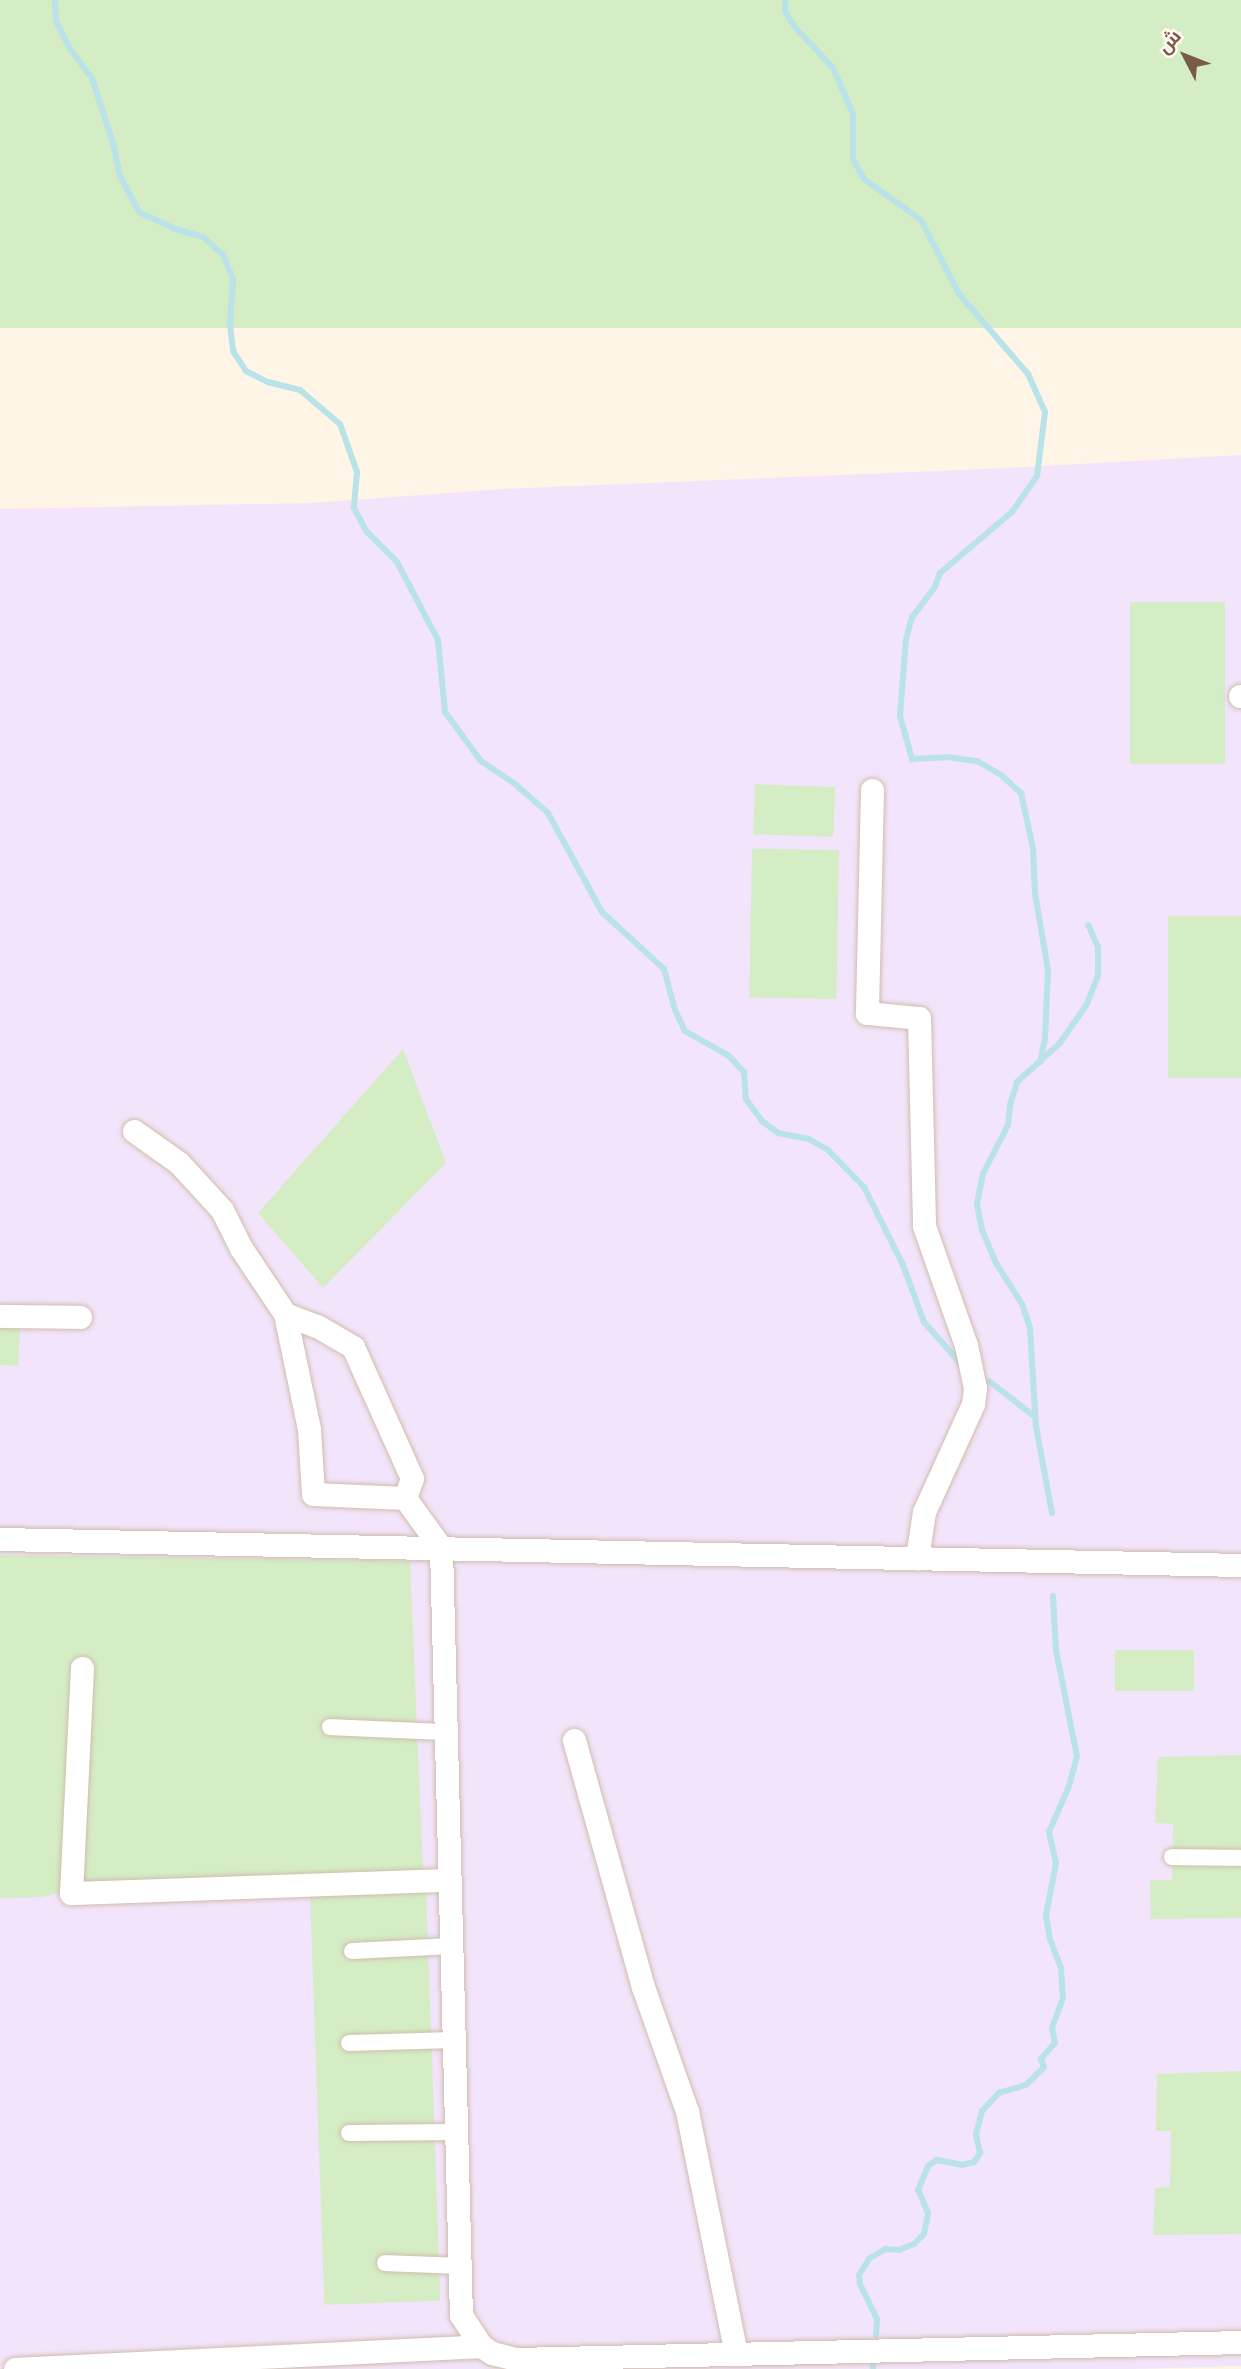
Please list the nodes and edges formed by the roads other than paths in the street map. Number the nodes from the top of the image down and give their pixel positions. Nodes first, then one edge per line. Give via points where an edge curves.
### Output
1 (872, 790) dead end
2 (134, 1131) dead end
3 (285, 1314) junction
4 (0, 1316) edge
5 (80, 1317) dead end
6 (405, 1498) junction
7 (0, 1539) edge
8 (441, 1548) junction
9 (917, 1558) junction
10 (1241, 1565) edge
11 (82, 1668) dead end
12 (330, 1727) dead end
13 (446, 1732) junction
14 (574, 1740) dead end
15 (1172, 1857) dead end
16 (1241, 1858) edge
17 (450, 1880) junction
18 (452, 1946) junction
19 (352, 1951) dead end
20 (454, 2040) junction
21 (349, 2043) dead end
22 (456, 2132) junction
23 (349, 2133) dead end
24 (385, 2263) dead end
25 (460, 2266) junction
26 (1241, 2342) edge
27 (481, 2346) junction
28 (736, 2354) junction
29 (15, 2369) edge

1 - 9 street via 867,1013 919,1018 923,1226 966,1345 975,1388 973,1404 924,1513
2 - 3 street via 179,1163 222,1210
3 - 6 street via 354,1347 412,1478
3 - 6 street via 309,1429 313,1494
4 - 5 street
6 - 8 street
7 - 8 street
8 - 9 street
8 - 13 street
9 - 10 street
11 - 17 street via 71,1893
12 - 13 street
13 - 17 street
14 - 28 street via 643,1987 687,2110
15 - 16 street
17 - 18 street
18 - 19 street
18 - 20 street
20 - 21 street
20 - 22 street
22 - 23 street
22 - 25 street
24 - 25 street
25 - 27 street via 461,2315
26 - 28 street
27 - 28 street via 492,2354 516,2359
27 - 29 street

